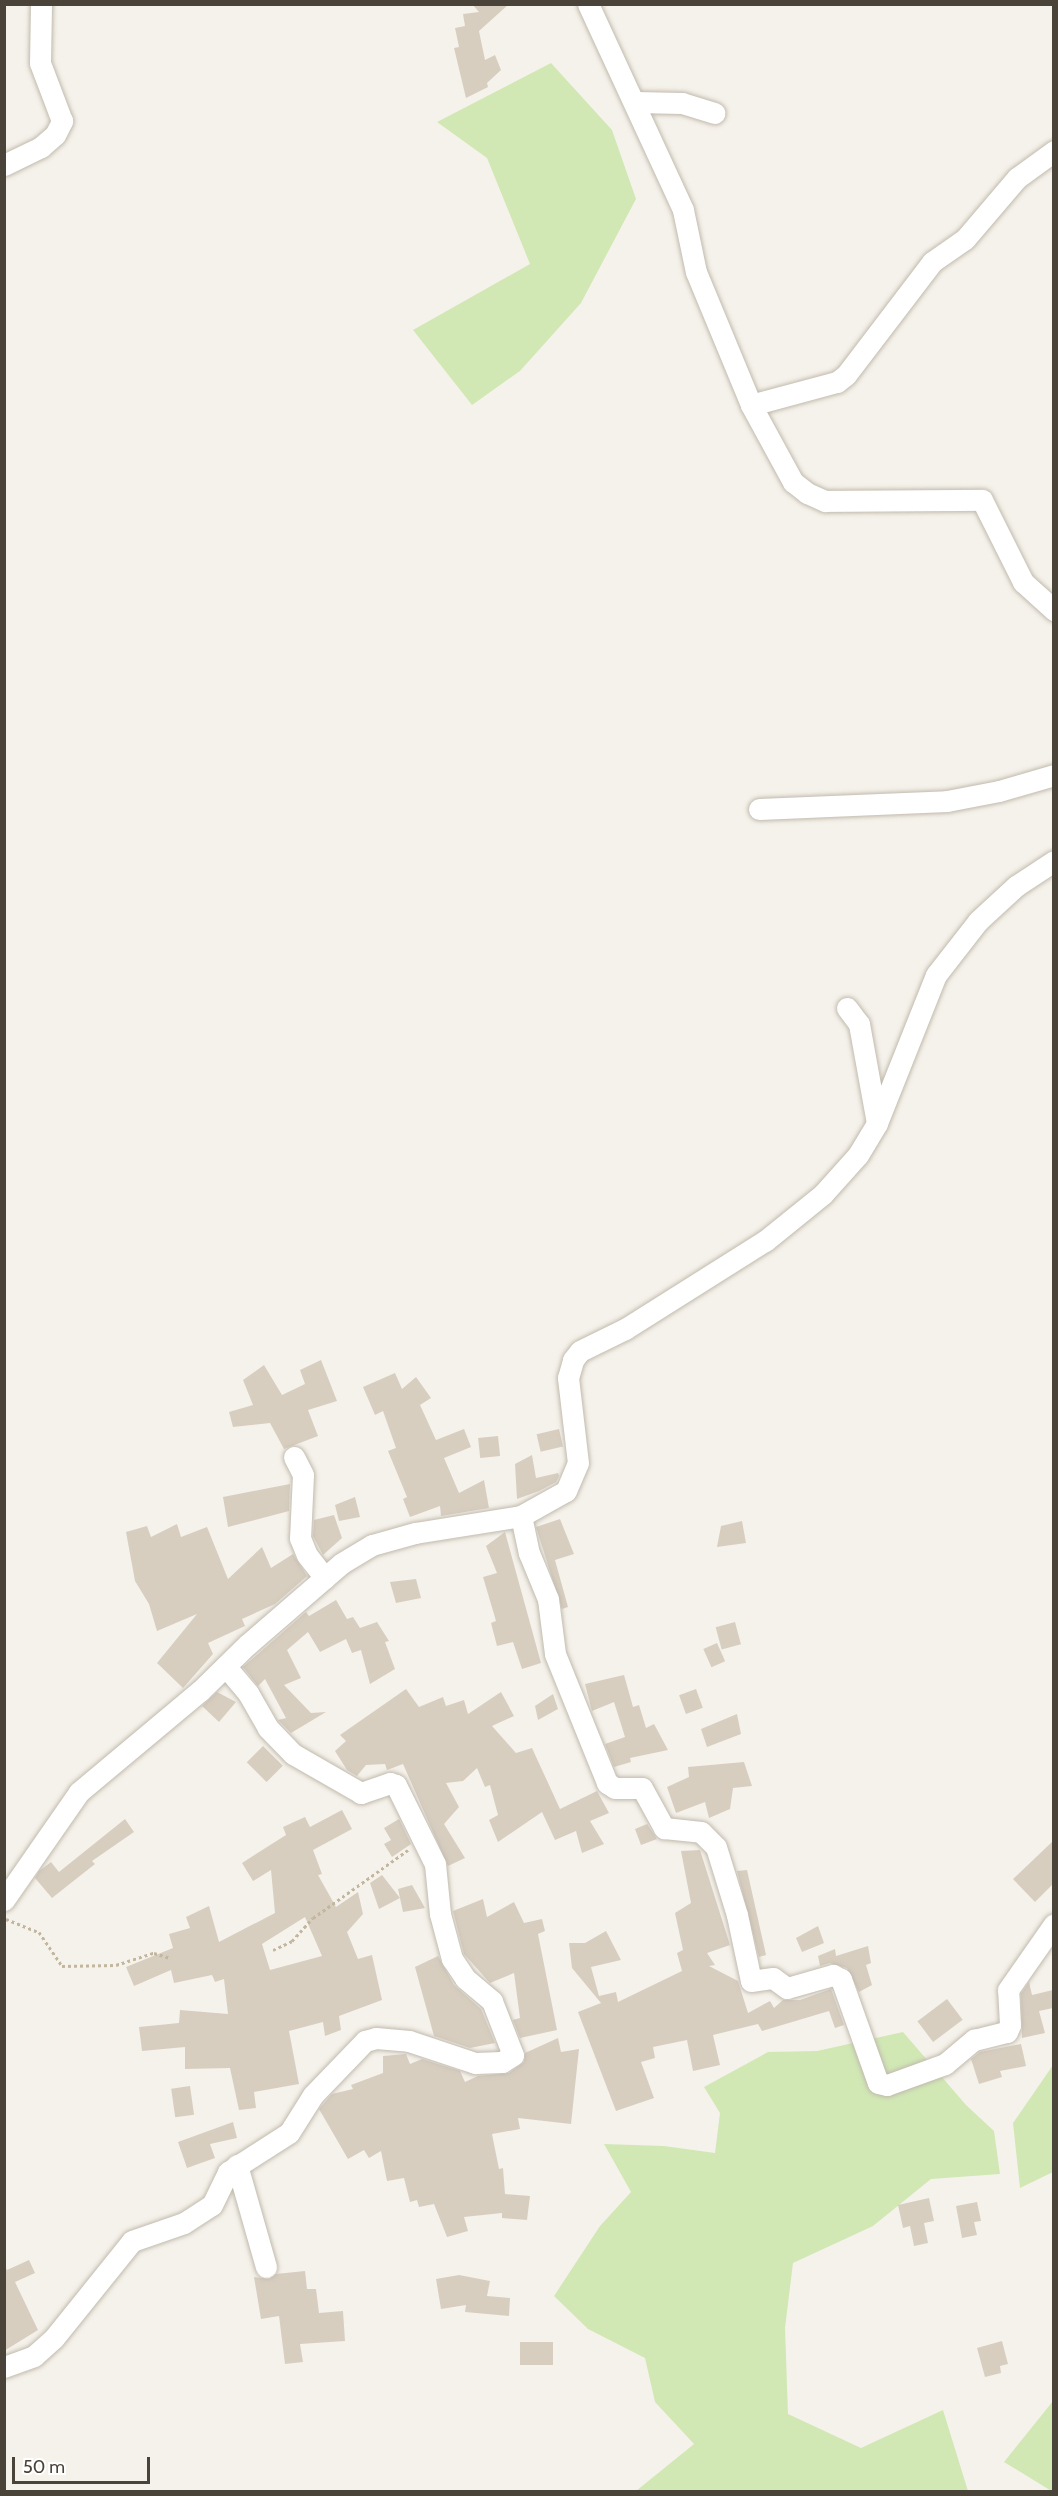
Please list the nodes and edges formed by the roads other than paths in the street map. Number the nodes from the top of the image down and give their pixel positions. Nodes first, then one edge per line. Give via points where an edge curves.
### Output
1 (41, 4) edge
2 (588, 4) edge
3 (635, 102) junction
4 (715, 113) dead end
5 (1053, 151) edge
6 (4, 165) edge
7 (751, 405) junction
8 (1053, 610) edge
9 (1053, 775) edge
10 (759, 809) dead end
11 (1053, 861) edge
12 (847, 1008) dead end
13 (877, 1123) junction
14 (294, 1457) dead end
15 (521, 1516) junction
16 (325, 1578) junction
17 (225, 1666) junction
18 (4, 1900) edge
19 (1053, 1924) edge
20 (237, 2165) junction
21 (266, 2267) dead end
22 (4, 2367) edge

1 - 6 street via 40,63 62,121 55,135 41,147
2 - 3 street
3 - 4 street via 682,103
3 - 7 street via 683,210 696,272
5 - 7 street via 1017,178 965,239 932,262 846,375 837,382
7 - 8 street via 793,482 825,501 982,500 1023,582
9 - 10 street via 947,801
11 - 13 street via 1016,886 978,921 936,975
12 - 13 street via 859,1024
13 - 15 street via 858,1155 823,1194 765,1241 625,1329 580,1351 568,1378 578,1464 566,1491
14 - 16 street via 303,1476 300,1538 307,1555
15 - 16 street via 415,1533 372,1545
15 - 19 street via 529,1553 548,1599 555,1654 607,1783 615,1788 642,1788 664,1828 703,1833 716,1847 738,1915 751,1981 773,1978 787,1988 833,1975 841,1979 878,2083 888,2085 945,2064 974,2040 1007,2032 1008,1990
16 - 17 street
17 - 18 street via 79,1792
17 - 20 street via 248,1693 268,1728 293,1754 361,1793 390,1783 396,1785 435,1864 440,1914 452,1959 465,1978 492,2001 513,2055 502,2062 475,2063 409,2042 365,2042 313,2095 289,2133
20 - 21 street
20 - 22 street via 228,2172 212,2205 184,2223 132,2241 54,2338 34,2356

